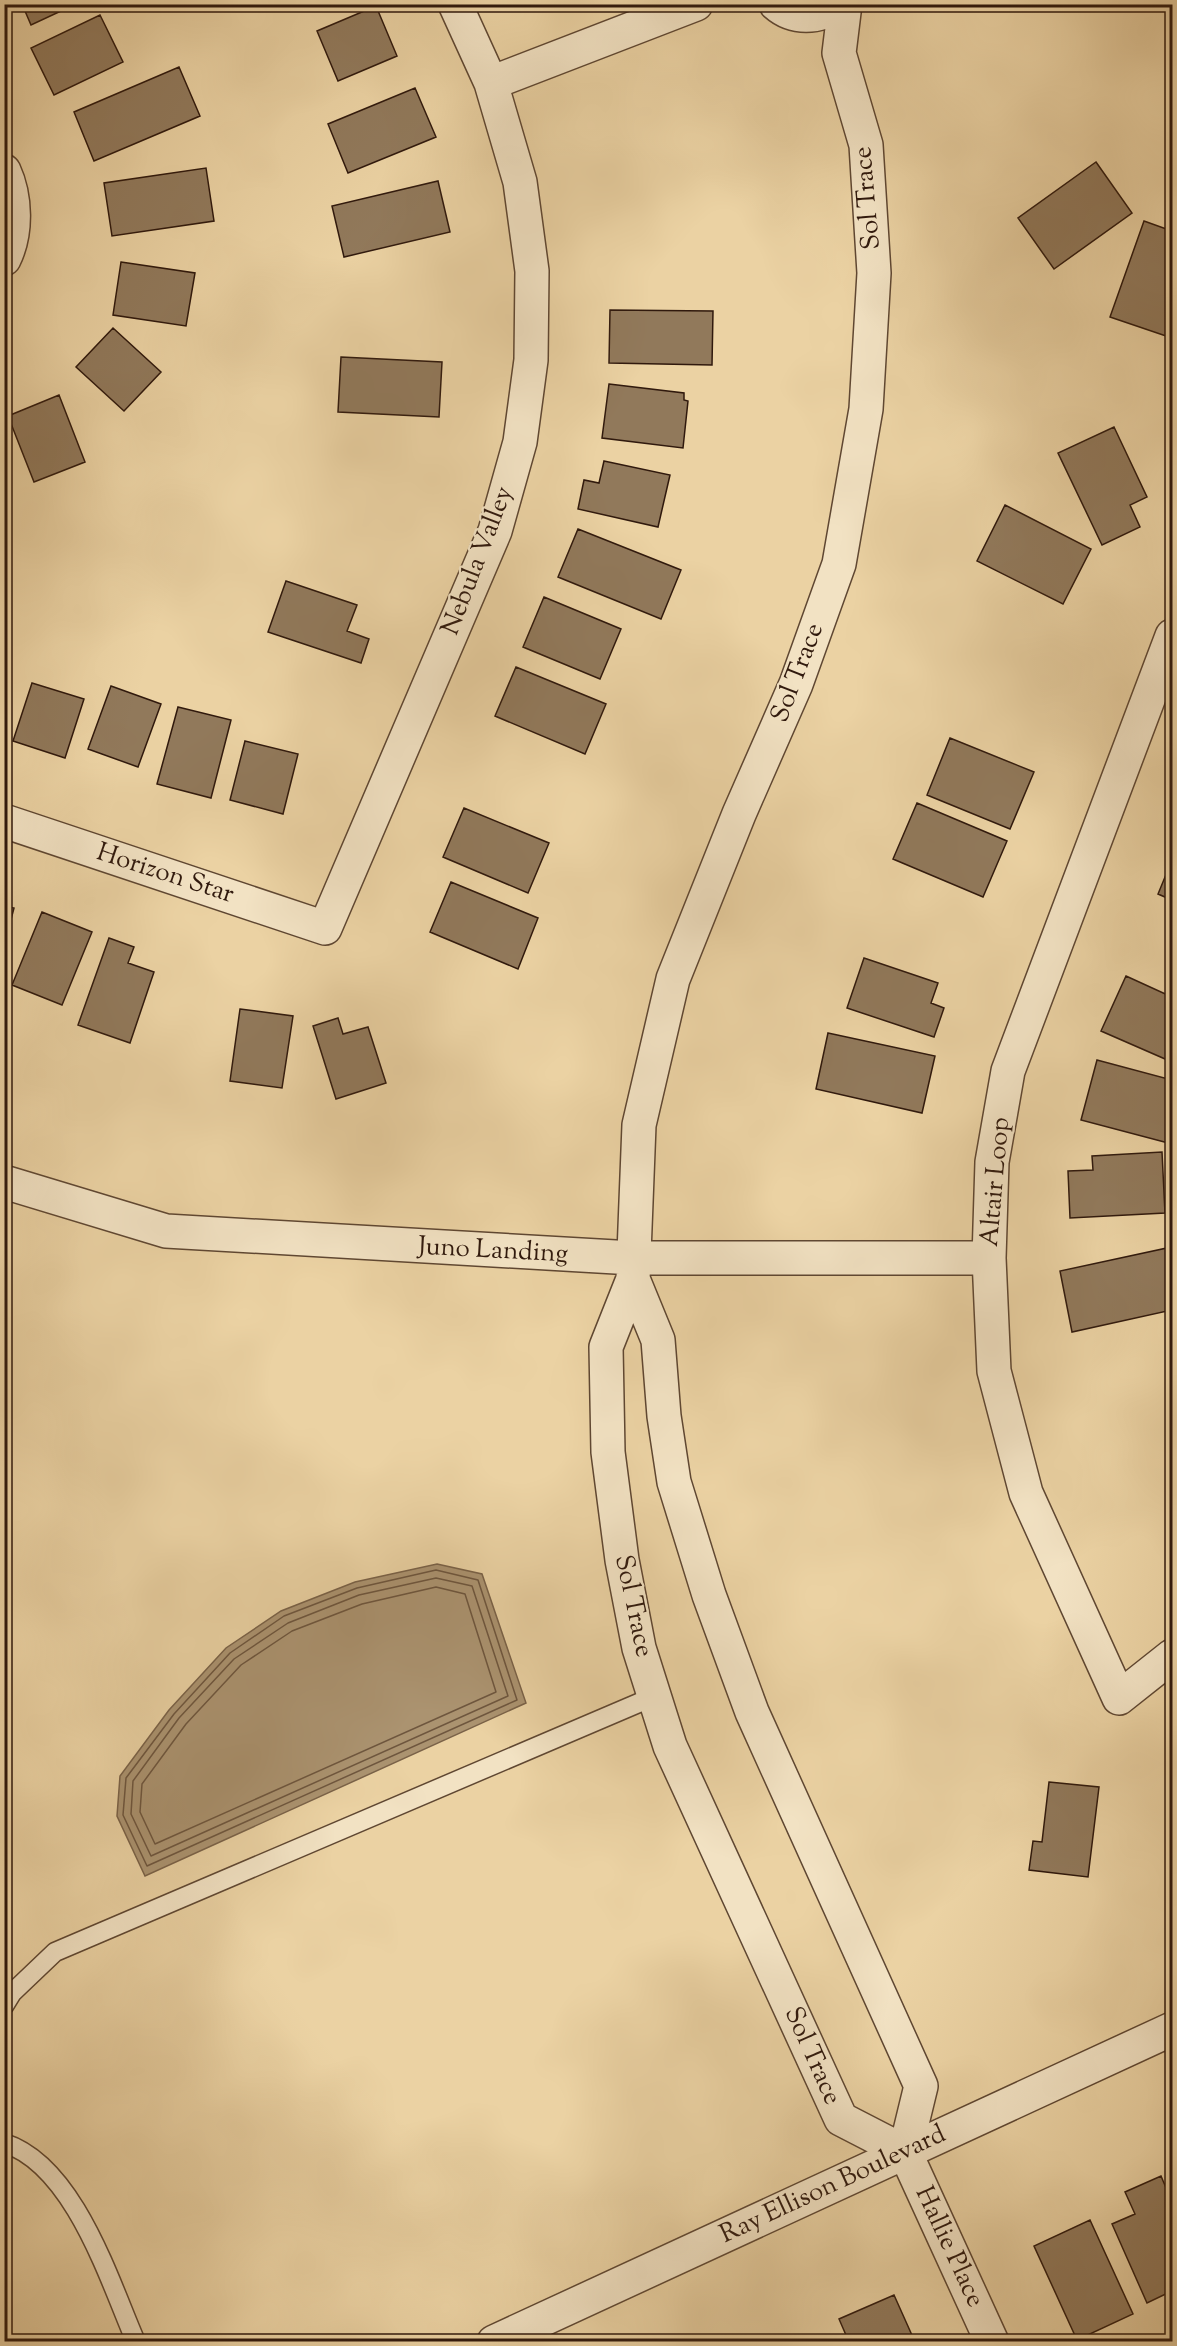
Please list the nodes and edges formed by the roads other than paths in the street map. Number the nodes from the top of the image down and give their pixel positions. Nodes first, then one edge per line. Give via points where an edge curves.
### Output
1 (455, 4) edge
2 (696, 4) edge
3 (837, 4) edge
4 (845, 4) edge
5 (783, 9) edge
6 (839, 53) junction
7 (491, 83) junction
8 (4, 171) edge
9 (4, 259) edge
10 (1173, 636) edge
11 (4, 821) edge
12 (325, 928) joint
13 (4, 1182) edge
14 (989, 1258) junction
15 (633, 1269) junction
16 (1173, 1656) edge
17 (655, 1696) junction
18 (4, 2006) edge
19 (1173, 2029) edge
20 (4, 2143) edge
21 (905, 2152) junction
22 (136, 2342) edge
23 (494, 2342) edge
24 (992, 2342) edge

1 - 7 street, Nebula Valley
2 - 7 street
3 - 5 street via 814,15
4 - 6 street, Sol Trace
5 - 6 street
6 - 15 street, Sol Trace via 866,145 874,273 866,409 839,564 796,684 673,979 639,1125
7 - 12 street, Nebula Valley via 520,182 532,271 531,360 520,442 495,531
8 - 9 street via 14,213
10 - 14 street, Altair Loop via 1008,1071 992,1162
11 - 12 street, Horizon Star
13 - 15 street, Juno Landing via 166,1232
14 - 15 street, Juno Landing
14 - 16 street, Altair Loop via 994,1371 1026,1493 1119,1698
15 - 17 street, Sol Trace via 606,1347 608,1452 622,1560 639,1648
15 - 21 street, Sol Trace via 658,1340 674,1482 709,1595 752,1712 921,2086
17 - 18 lane via 56,1952 12,1993
17 - 21 street, Sol Trace via 670,1746 841,2119
19 - 21 street, Ray Ellison Boulevard
20 - 22 lane via 51,2173 81,2215
21 - 23 street, Ray Ellison Boulevard
21 - 24 street, Hallie Place

